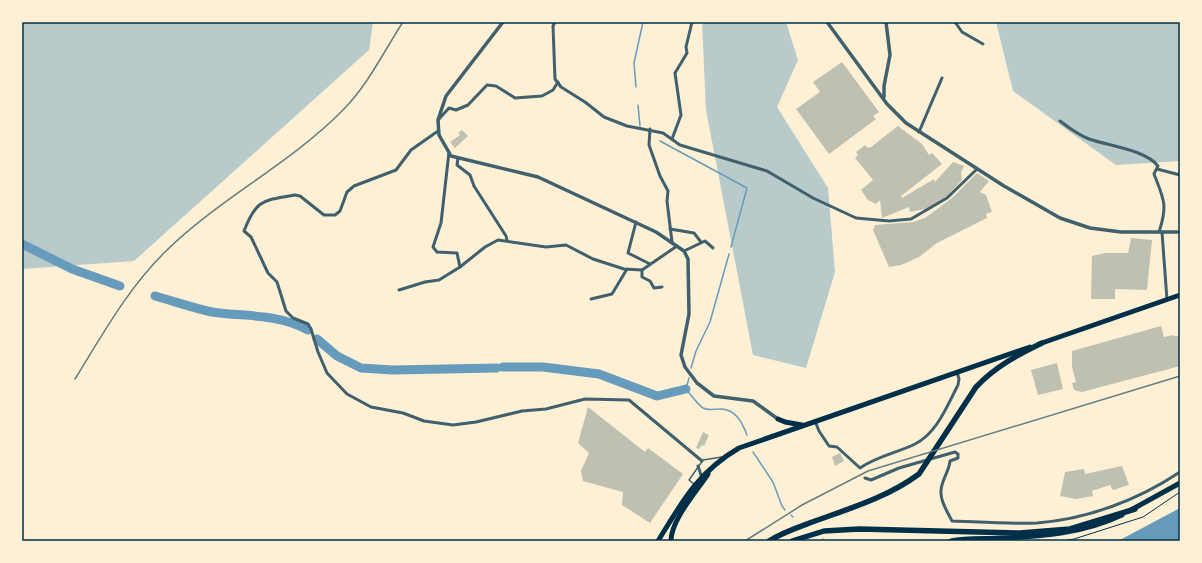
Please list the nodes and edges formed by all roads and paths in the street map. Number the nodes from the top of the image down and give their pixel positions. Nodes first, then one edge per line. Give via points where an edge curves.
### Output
1 (503, 22) edge
2 (555, 22) edge
3 (692, 22) edge
4 (827, 22) edge
5 (886, 22) edge
6 (955, 22) edge
7 (983, 44) dead end
8 (942, 78) dead end
9 (558, 82) junction
10 (884, 98) junction
11 (438, 121) junction
12 (1060, 121) dead end
13 (650, 129) junction
14 (438, 131) junction
15 (919, 132) junction
16 (672, 140) junction
17 (449, 152) junction
18 (458, 158) junction
19 (977, 169) junction
20 (1157, 169) junction
21 (1180, 175) edge
22 (636, 222) junction
23 (670, 229) junction
24 (1161, 232) junction
25 (1180, 232) edge
26 (507, 240) junction
27 (672, 242) junction
28 (701, 242) junction
29 (677, 246) junction
30 (713, 248) dead end
31 (684, 251) junction
32 (650, 264) junction
33 (460, 267) junction
34 (627, 269) junction
35 (642, 270) junction
36 (662, 287) dead end
37 (398, 290) dead end
38 (1180, 295) edge
39 (591, 299) dead end
40 (1167, 300) junction
41 (1042, 343) junction
42 (957, 372) junction
43 (778, 419) junction
44 (815, 421) junction
45 (803, 425) junction
46 (780, 433) junction
47 (726, 456) junction
48 (702, 461) junction
49 (715, 464) junction
50 (698, 466) junction
51 (1180, 472) edge
52 (702, 477) junction
53 (865, 478) dead end
54 (1180, 483) edge
55 (698, 485) junction
56 (1180, 492) edge
57 (1135, 509) junction
58 (658, 541) edge
59 (671, 541) edge
60 (770, 541) edge
61 (792, 541) edge
62 (951, 541) edge
63 (1063, 541) edge

1 - 11 street via 446,96
2 - 9 street via 555,78
3 - 16 street via 687,53 675,73 681,115
4 - 10 street
5 - 10 street via 890,55
6 - 7 street via 962,32
8 - 15 street
9 - 11 street via 553,90 542,96 515,98 496,86 487,85 468,105 456,110 449,108
9 - 13 street via 561,87 604,117 626,126
10 - 15 street via 906,123
11 - 14 street
12 - 20 street via 1088,139 1142,154 1154,160
13 - 16 street via 663,133
13 - 23 street via 649,145 668,191
14 - 17 street
14 - 48 street via 411,150 396,170 354,186 347,192 340,211 335,215 324,215 296,195 262,202 251,213 244,231 251,237 268,273 277,282 286,311 293,318 308,324 327,373 347,394 370,408 400,412 424,421 452,426 522,411 546,409 584,399 629,400
15 - 19 street
16 - 19 street via 680,145 767,171 813,198 856,218 889,221 912,219 947,198
17 - 18 street via 451,156
17 - 33 street via 440,223 433,247 437,252 457,253
18 - 22 street via 538,177
18 - 26 street via 457,165 470,175
19 - 24 street via 1060,218 1090,228 1121,232
20 - 21 street
20 - 24 street via 1154,174 1165,203
22 - 27 street
22 - 32 street via 628,253
23 - 27 street
23 - 28 street via 694,233
24 - 25 street
24 - 40 street
26 - 33 street via 498,240 485,247
26 - 34 street via 522,245 546,247 566,244 593,259
27 - 29 street
28 - 30 street via 708,242
28 - 31 street
29 - 31 street
29 - 32 street
31 - 43 street via 688,259 689,314 681,355 685,367 697,383 714,396 753,401
32 - 35 street
33 - 37 street via 439,280
34 - 35 street
34 - 39 street via 612,294
35 - 36 street via 642,277 650,281 654,288
38 - 40 highway
40 - 41 highway
41 - 42 highway
41 - 60 highway via 995,369 976,387 919,474 891,492 793,529
42 - 44 highway
42 - 44 street via 958,385 935,428 916,444 868,462 860,468 837,447 829,446
43 - 45 highway
43 - 46 highway via 782,426
44 - 45 highway
45 - 46 highway
46 - 47 highway via 739,448
47 - 48 lane
47 - 49 highway
48 - 50 lane
49 - 52 highway
49 - 55 highway
50 - 52 street
50 - 55 lane via 689,480
51 - 53 street via 1116,506 1068,519 1037,523 952,521 940,496 950,461 958,458 958,454 954,452 899,468 871,480
52 - 55 highway
54 - 57 highway
55 - 58 highway
55 - 59 highway via 678,519
56 - 63 path via 1143,517
57 - 61 highway via 1070,529 1020,533 859,529 824,531
57 - 62 highway via 1110,521 1065,533

